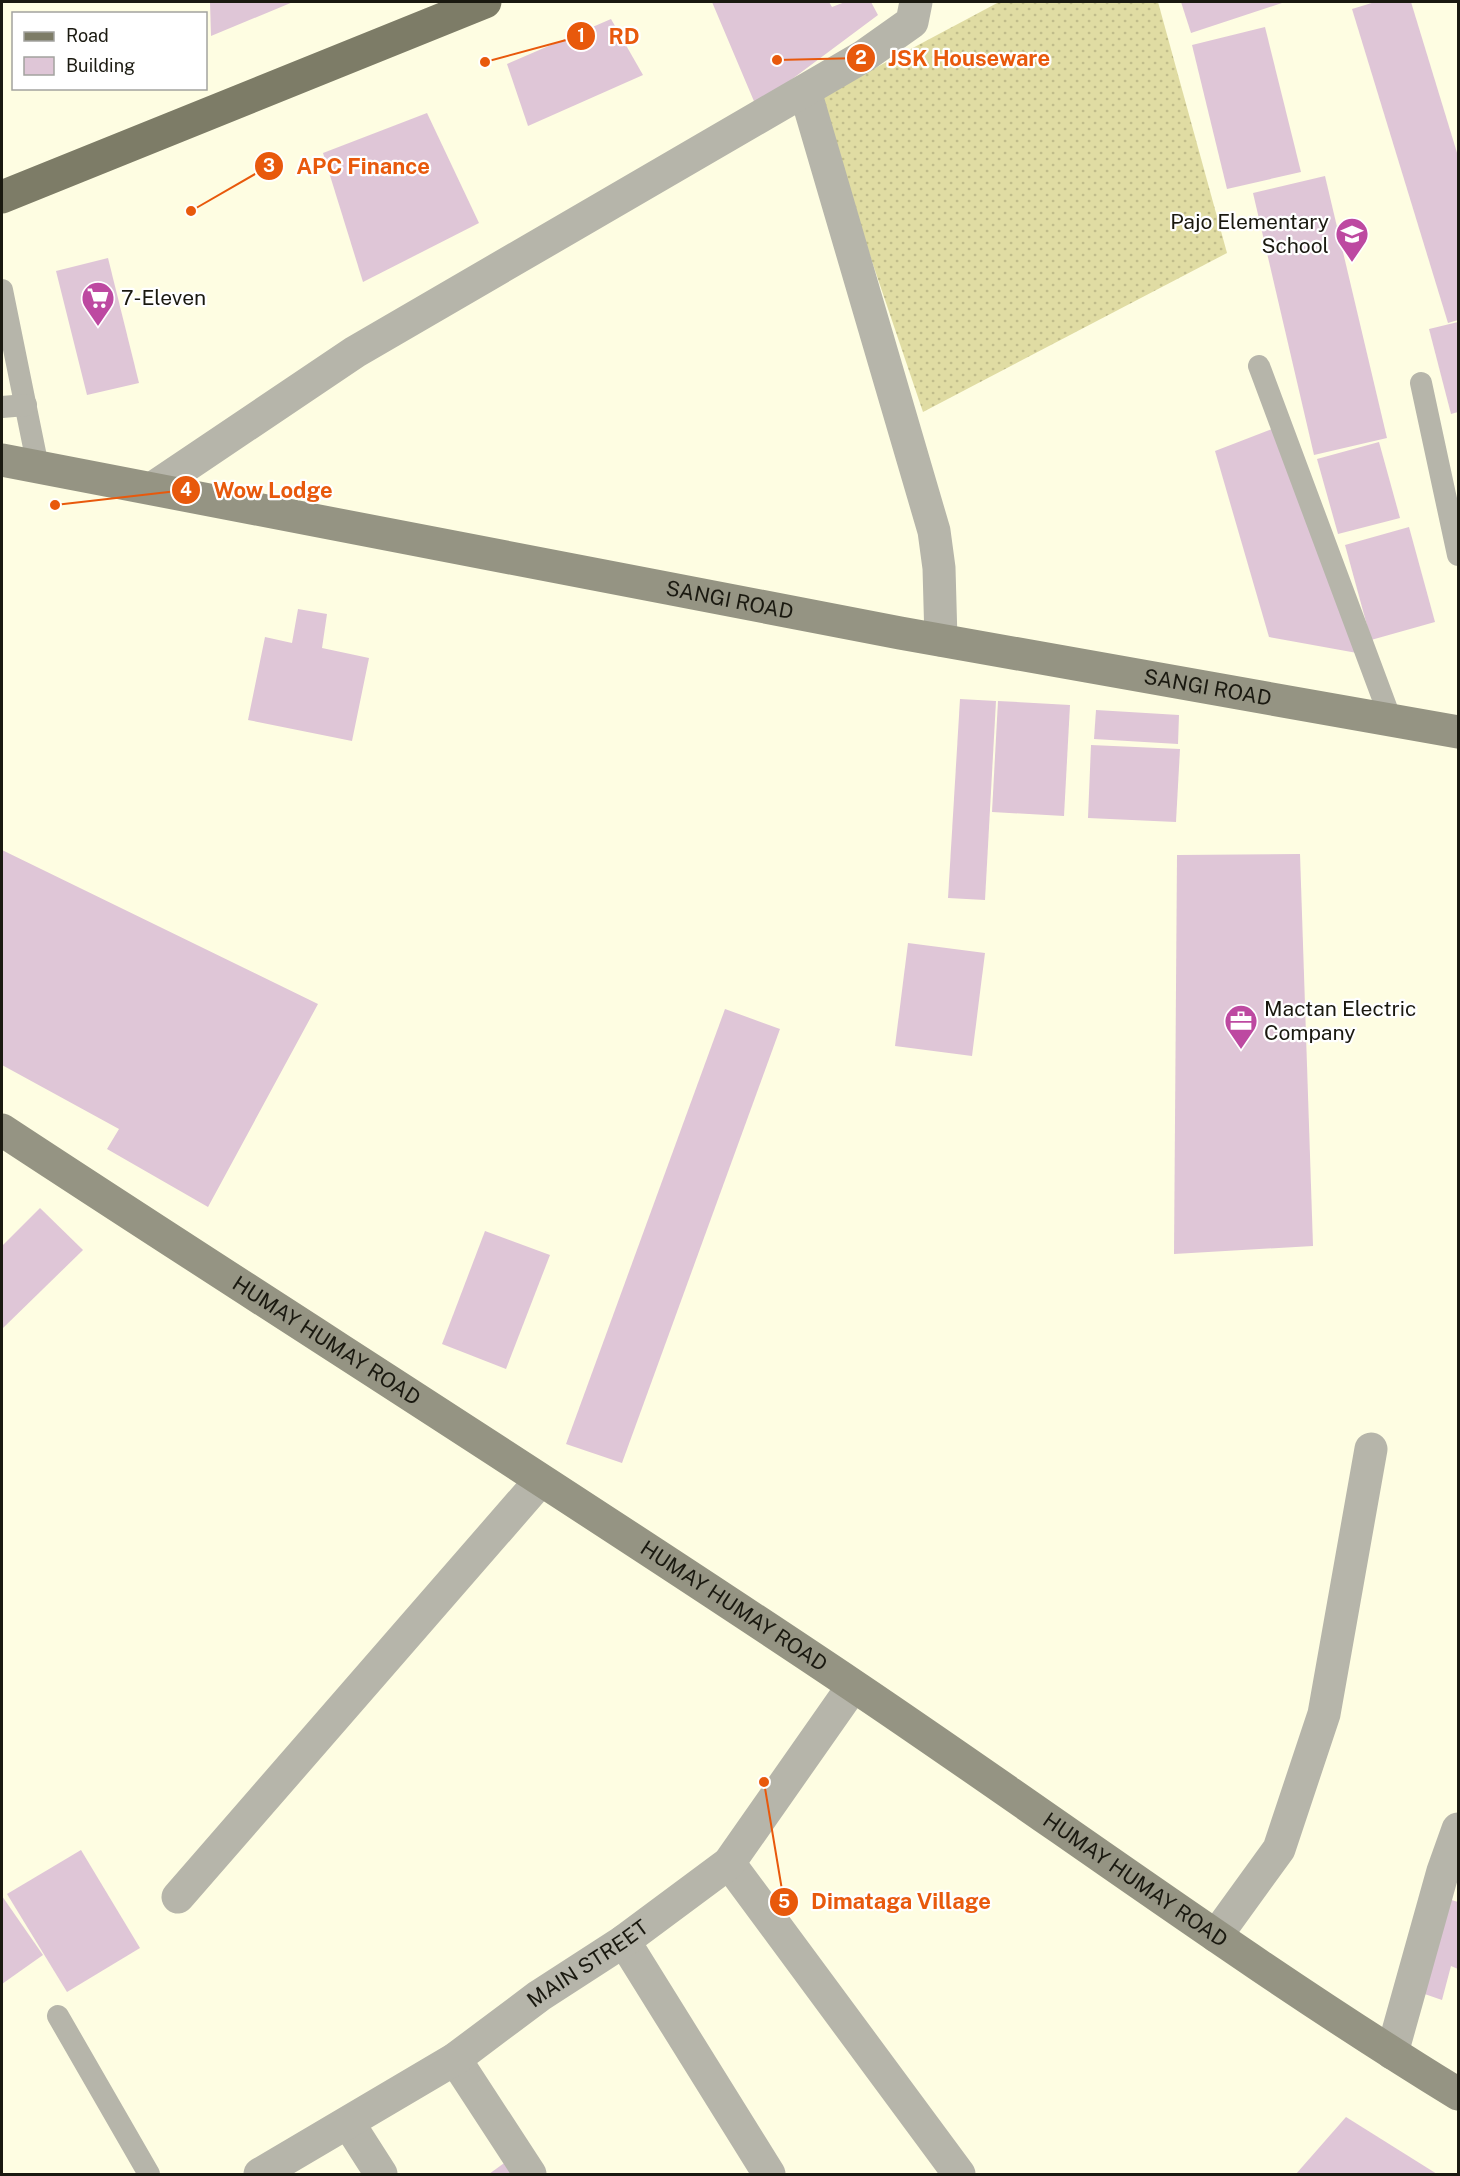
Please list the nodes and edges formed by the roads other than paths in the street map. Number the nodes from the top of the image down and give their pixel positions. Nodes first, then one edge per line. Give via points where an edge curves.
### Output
1 (485, 2) edge
2 (916, 2) edge
3 (805, 91) junction
4 (2, 197) edge
5 (2, 290) edge
6 (1258, 366) dead end
7 (1421, 383) dead end
8 (26, 405) junction
9 (2, 407) edge
10 (2, 460) edge
11 (38, 467) junction
12 (153, 488) junction
13 (1458, 555) edge
14 (941, 640) junction
15 (1391, 720) junction
16 (1458, 732) edge
17 (2, 1130) edge
18 (1371, 1449) dead end
19 (540, 1481) junction
20 (853, 1686) junction
21 (1458, 1829) edge
22 (729, 1863) junction
23 (178, 1897) dead end
24 (1216, 1936) junction
25 (624, 1941) junction
26 (58, 2016) dead end
27 (1392, 2053) junction
28 (455, 2060) junction
29 (1458, 2094) edge
30 (349, 2124) junction
31 (149, 2175) edge
32 (260, 2175) edge
33 (381, 2175) edge
34 (530, 2175) edge
35 (769, 2175) edge
36 (959, 2175) edge

1 - 4 main road
2 - 3 street via 912,22
3 - 12 street via 355,352
3 - 14 street via 934,531
5 - 8 lane
6 - 15 lane
7 - 13 lane
8 - 9 lane
8 - 11 lane
10 - 11 street, SANGI ROAD
11 - 12 street, SANGI ROAD
12 - 14 street, SANGI ROAD
14 - 15 street, SANGI ROAD
15 - 16 street, SANGI ROAD
17 - 19 street, HUMAY HUMAY ROAD
18 - 24 street via 1324,1714 1279,1849
19 - 20 street, HUMAY HUMAY ROAD
19 - 23 street
20 - 22 street, MAIN STREET
20 - 24 street, HUMAY HUMAY ROAD
21 - 27 street
22 - 25 street, MAIN STREET
22 - 36 street
24 - 27 street, HUMAY HUMAY ROAD
25 - 28 street, MAIN STREET via 539,1996
25 - 35 street
26 - 31 lane
27 - 29 street, HUMAY HUMAY ROAD
28 - 30 street, MAIN STREET
28 - 34 street
30 - 32 street, MAIN STREET
30 - 33 street

